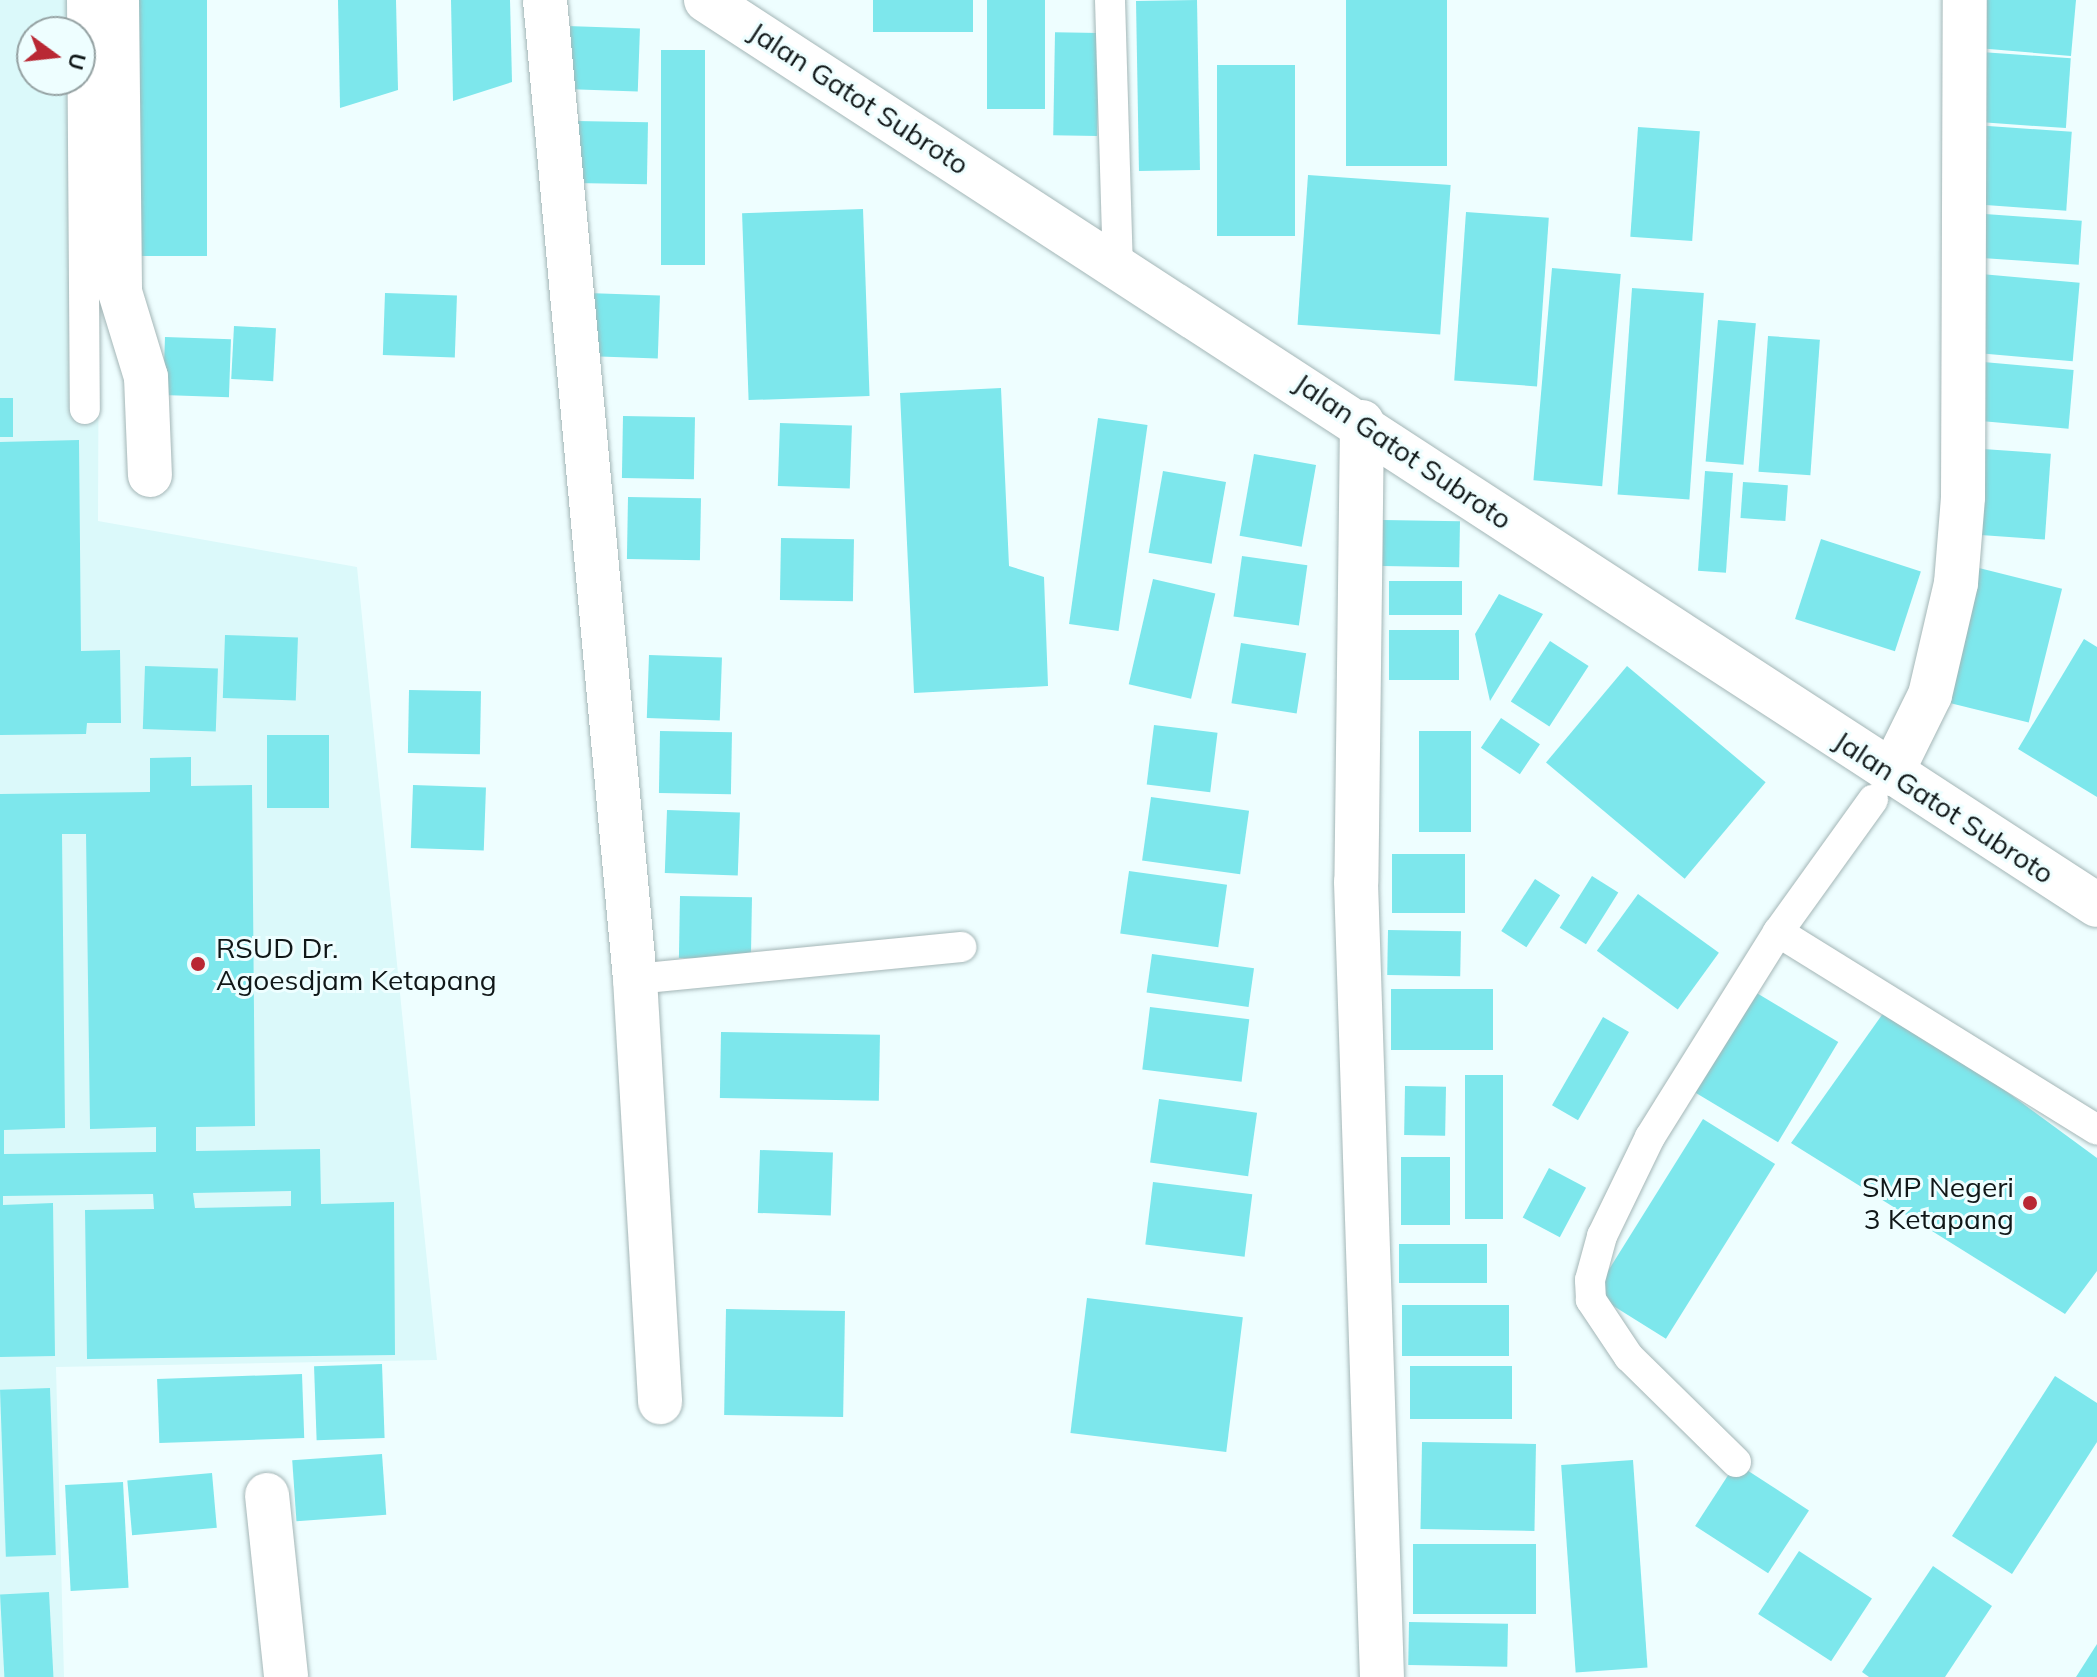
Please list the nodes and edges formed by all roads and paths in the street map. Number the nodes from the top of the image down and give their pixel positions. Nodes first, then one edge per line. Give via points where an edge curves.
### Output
1 (82, 0) edge
2 (117, 0) edge
3 (545, 0) edge
4 (706, 0) edge
5 (1110, 0) edge
6 (1965, 0) edge
7 (1118, 263) junction
8 (85, 409) dead end
9 (1362, 422) junction
10 (150, 475) dead end
11 (1884, 785) junction
12 (2097, 905) edge
13 (1778, 932) junction
14 (961, 947) dead end
15 (635, 979) junction
16 (2097, 1130) edge
17 (660, 1402) dead end
18 (1736, 1462) dead end
19 (267, 1495) dead end
20 (286, 1677) edge
21 (1382, 1677) edge

1 - 8 lane
2 - 10 street via 120,292 146,377
3 - 15 street
4 - 7 street, Jalan Gatot Subroto
5 - 7 lane
6 - 11 street via 1963,497 1956,583 1930,695
7 - 9 street, Jalan Gatot Subroto
9 - 11 street, Jalan Gatot Subroto
9 - 21 street via 1356,882
11 - 12 street, Jalan Gatot Subroto
11 - 13 lane
13 - 16 lane
13 - 18 lane via 1650,1137 1602,1236 1590,1280 1591,1300 1629,1357
14 - 15 lane
15 - 17 street
19 - 20 street

